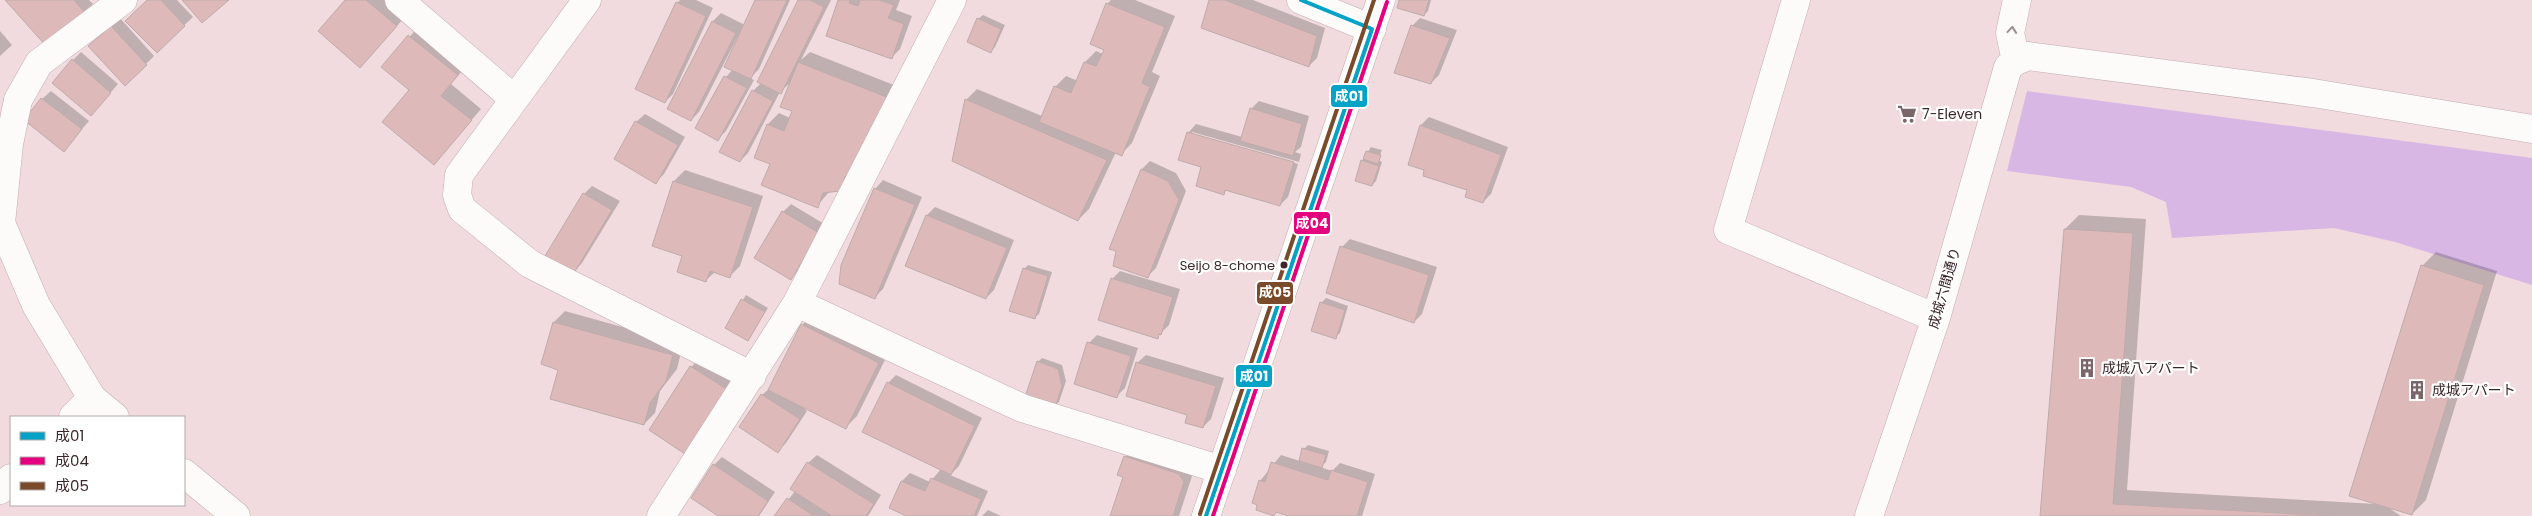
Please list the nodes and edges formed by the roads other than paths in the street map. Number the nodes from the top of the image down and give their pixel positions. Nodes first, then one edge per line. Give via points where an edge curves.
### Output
1 (123, 0) edge
2 (398, 0) edge
3 (587, 0) edge
4 (952, 0) edge
5 (1300, 0) edge
6 (1381, 0) edge
7 (1796, 0) edge
8 (2017, 0) edge
9 (1372, 29) junction
10 (2016, 60) junction
11 (514, 99) junction
12 (2532, 129) edge
13 (796, 303) junction
14 (1936, 318) junction
15 (752, 376) junction
16 (92, 398) junction
17 (74, 416) edge
18 (114, 416) edge
19 (1222, 470) junction
20 (185, 474) edge
21 (10, 479) edge
22 (0, 490) edge
23 (236, 516) edge
24 (661, 516) edge
25 (1206, 516) edge
26 (1869, 516) edge

1 - 16 street via 38,64 18,100 9,144 1,223 36,305
2 - 11 street
3 - 11 street
4 - 13 street
5 - 9 street
6 - 9 street
7 - 14 street via 1728,230
10 -> 8 street via 2010,33
9 - 19 street
10 - 12 street via 2028,56 2313,93
10 - 14 street, 成城六間通り via 2008,67
11 - 15 street via 459,175 457,195 462,209 530,264
13 - 15 street
13 - 19 street via 1022,408
14 - 26 street, 成城六間通り
15 - 24 street
16 - 17 street
16 - 18 street
19 - 25 street
20 - 23 street
21 - 22 street

